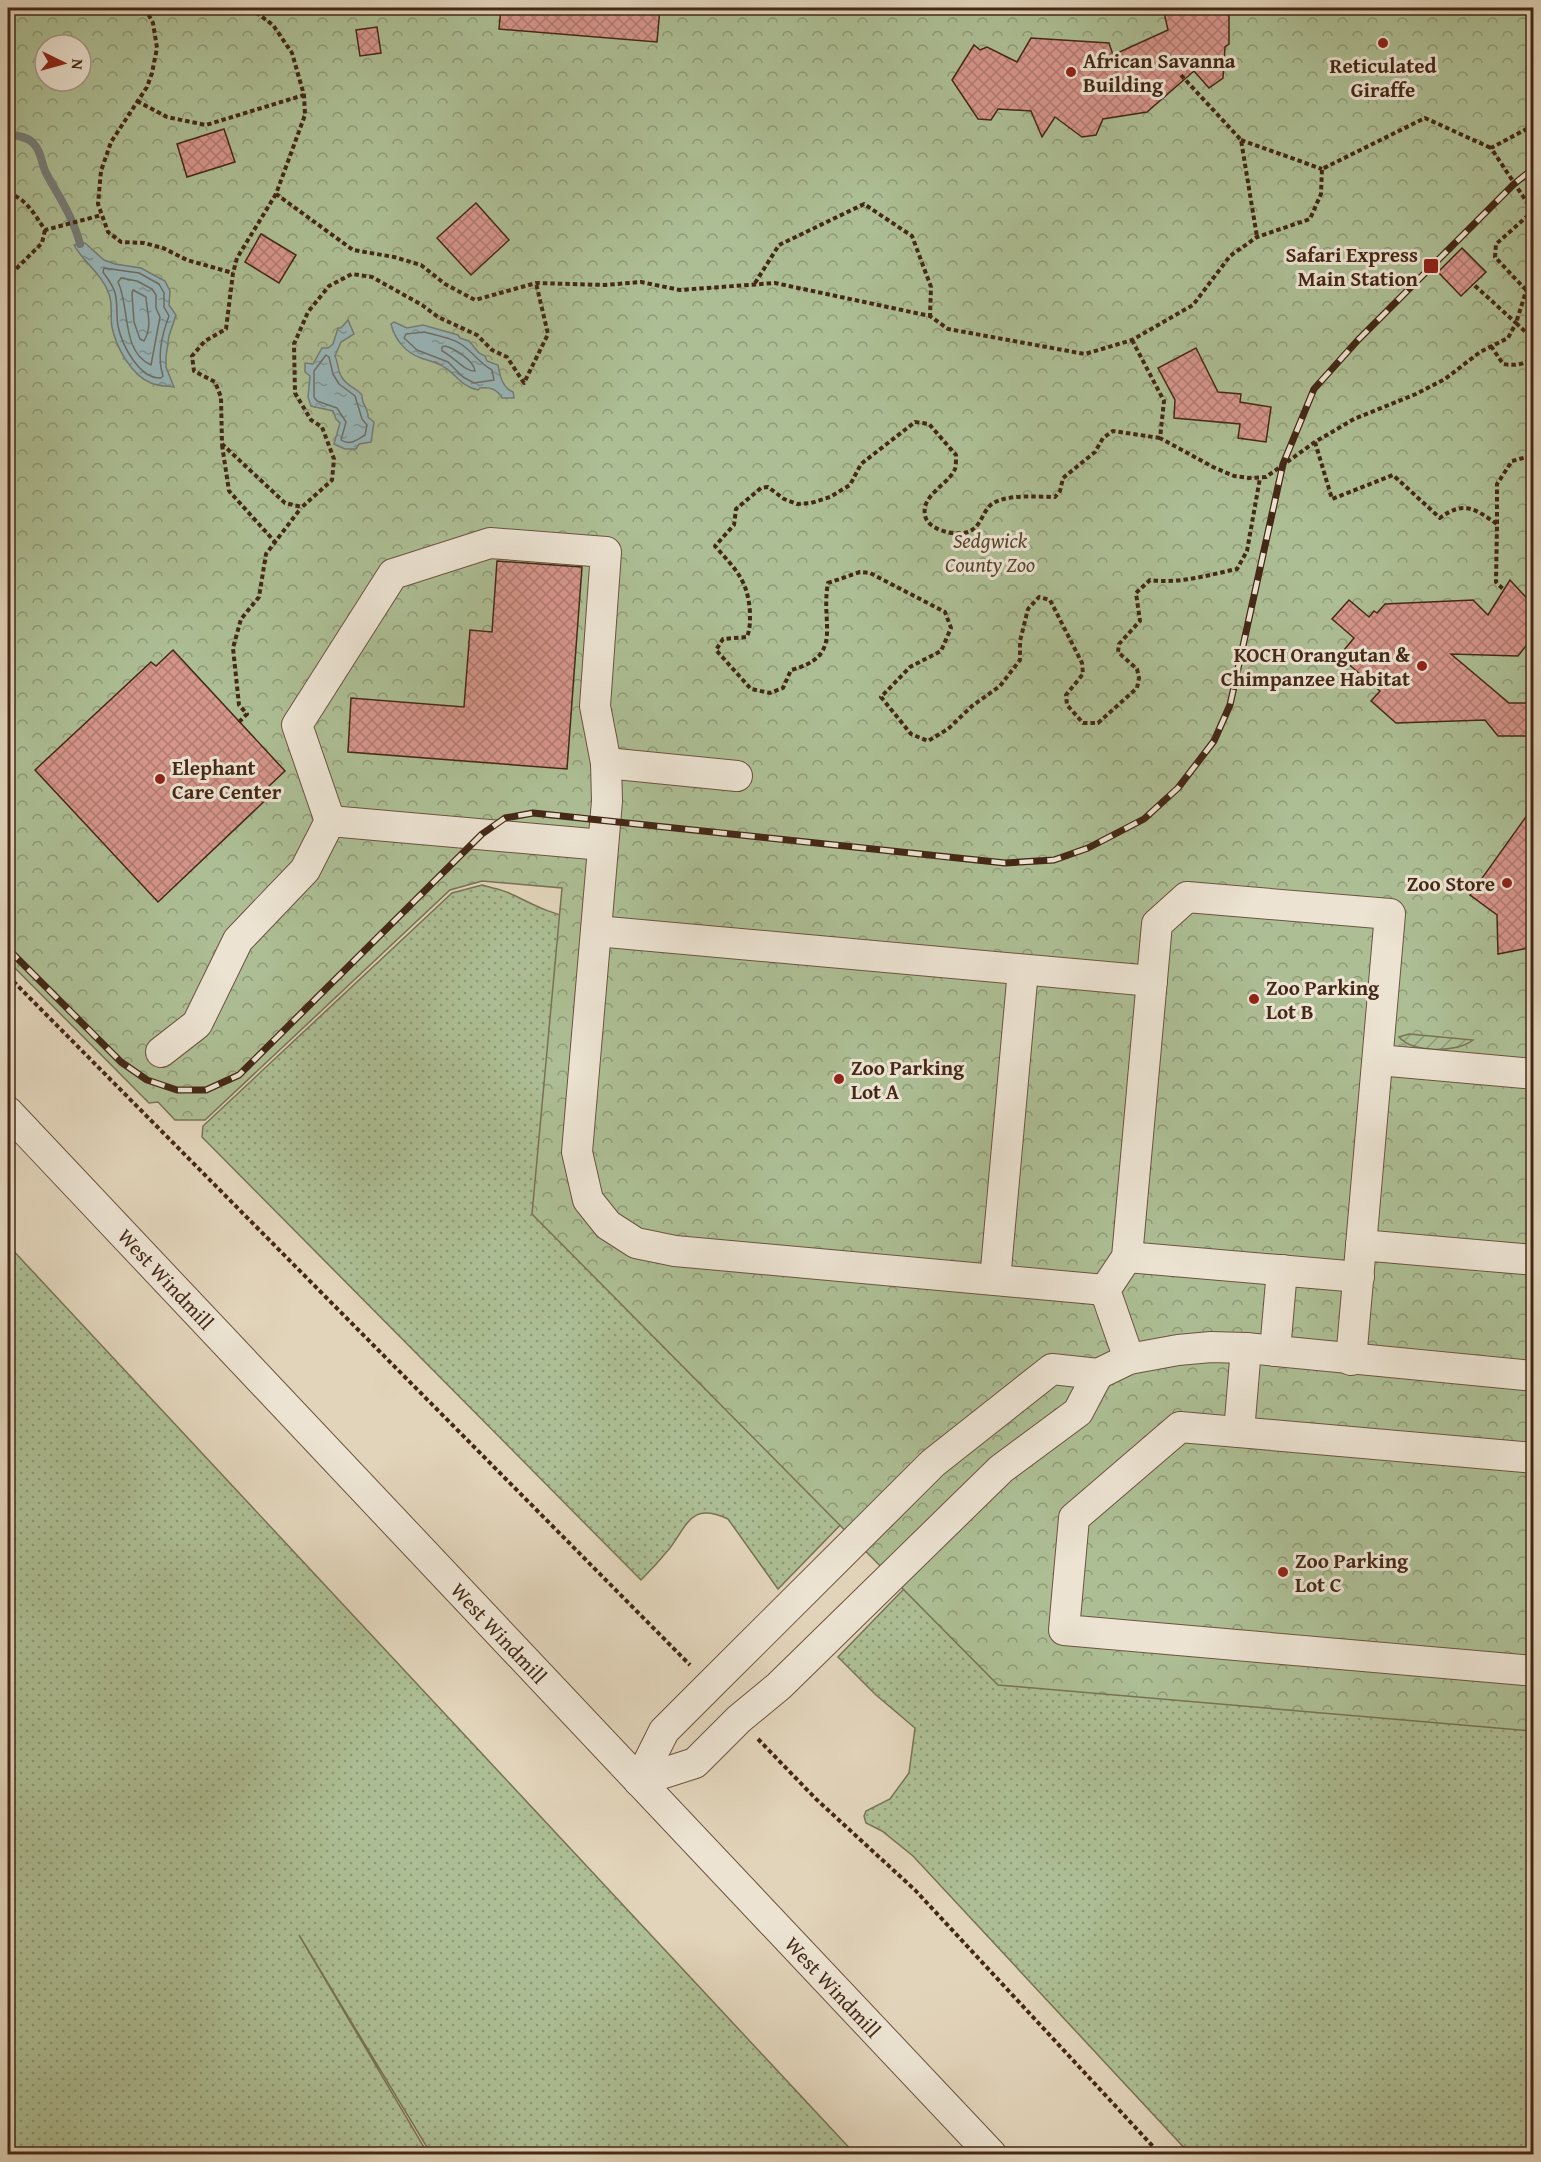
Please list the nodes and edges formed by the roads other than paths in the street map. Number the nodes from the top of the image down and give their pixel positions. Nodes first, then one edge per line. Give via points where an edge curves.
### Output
1 (606, 763) junction
2 (737, 776) dead end
3 (330, 821) junction
4 (603, 845) junction
5 (596, 931) junction
6 (1023, 969) junction
7 (1152, 981) junction
8 (161, 1052) dead end
9 (1377, 1060) junction
10 (1533, 1074) edge
11 (8, 1112) edge
12 (1361, 1245) junction
13 (1127, 1257) junction
14 (1533, 1260) edge
15 (1282, 1270) junction
16 (1359, 1277) junction
17 (995, 1280) junction
18 (1105, 1290) junction
19 (1246, 1348) junction
20 (1275, 1351) junction
21 (1129, 1359) junction
22 (1351, 1360) junction
23 (1098, 1374) junction
24 (1533, 1376) edge
25 (1239, 1432) junction
26 (1533, 1458) edge
27 (1533, 1671) edge
28 (639, 1781) junction
29 (991, 2154) edge

1 - 2 street
1 - 3 street via 595,706 606,552 490,543 393,574 297,725
1 - 4 street
3 - 4 street
3 - 8 street via 305,870 238,940 197,1024
4 - 5 street
5 - 6 street
5 - 17 street via 577,1152 588,1200 608,1225 636,1243 675,1251
6 - 7 street
6 - 17 street
7 - 9 street via 1157,924 1187,897 1390,914
7 - 13 street
9 - 10 street
9 - 12 street
11 - 28 street, West Windmill
12 - 14 street
12 - 16 street
13 - 15 street
13 - 18 street
15 - 16 street
15 - 20 street
16 - 22 street
17 - 18 street
18 - 21 street
19 - 20 street
19 - 21 street via 1178,1350
19 - 25 street
20 - 22 street
21 - 23 street
22 - 24 street
23 - 28 street via 1078,1412 1001,1469 695,1763
23 - 28 street via 1052,1368 933,1463 664,1731
25 - 26 street
25 - 27 street via 1180,1427 1074,1518 1064,1630
28 - 29 street, West Windmill

